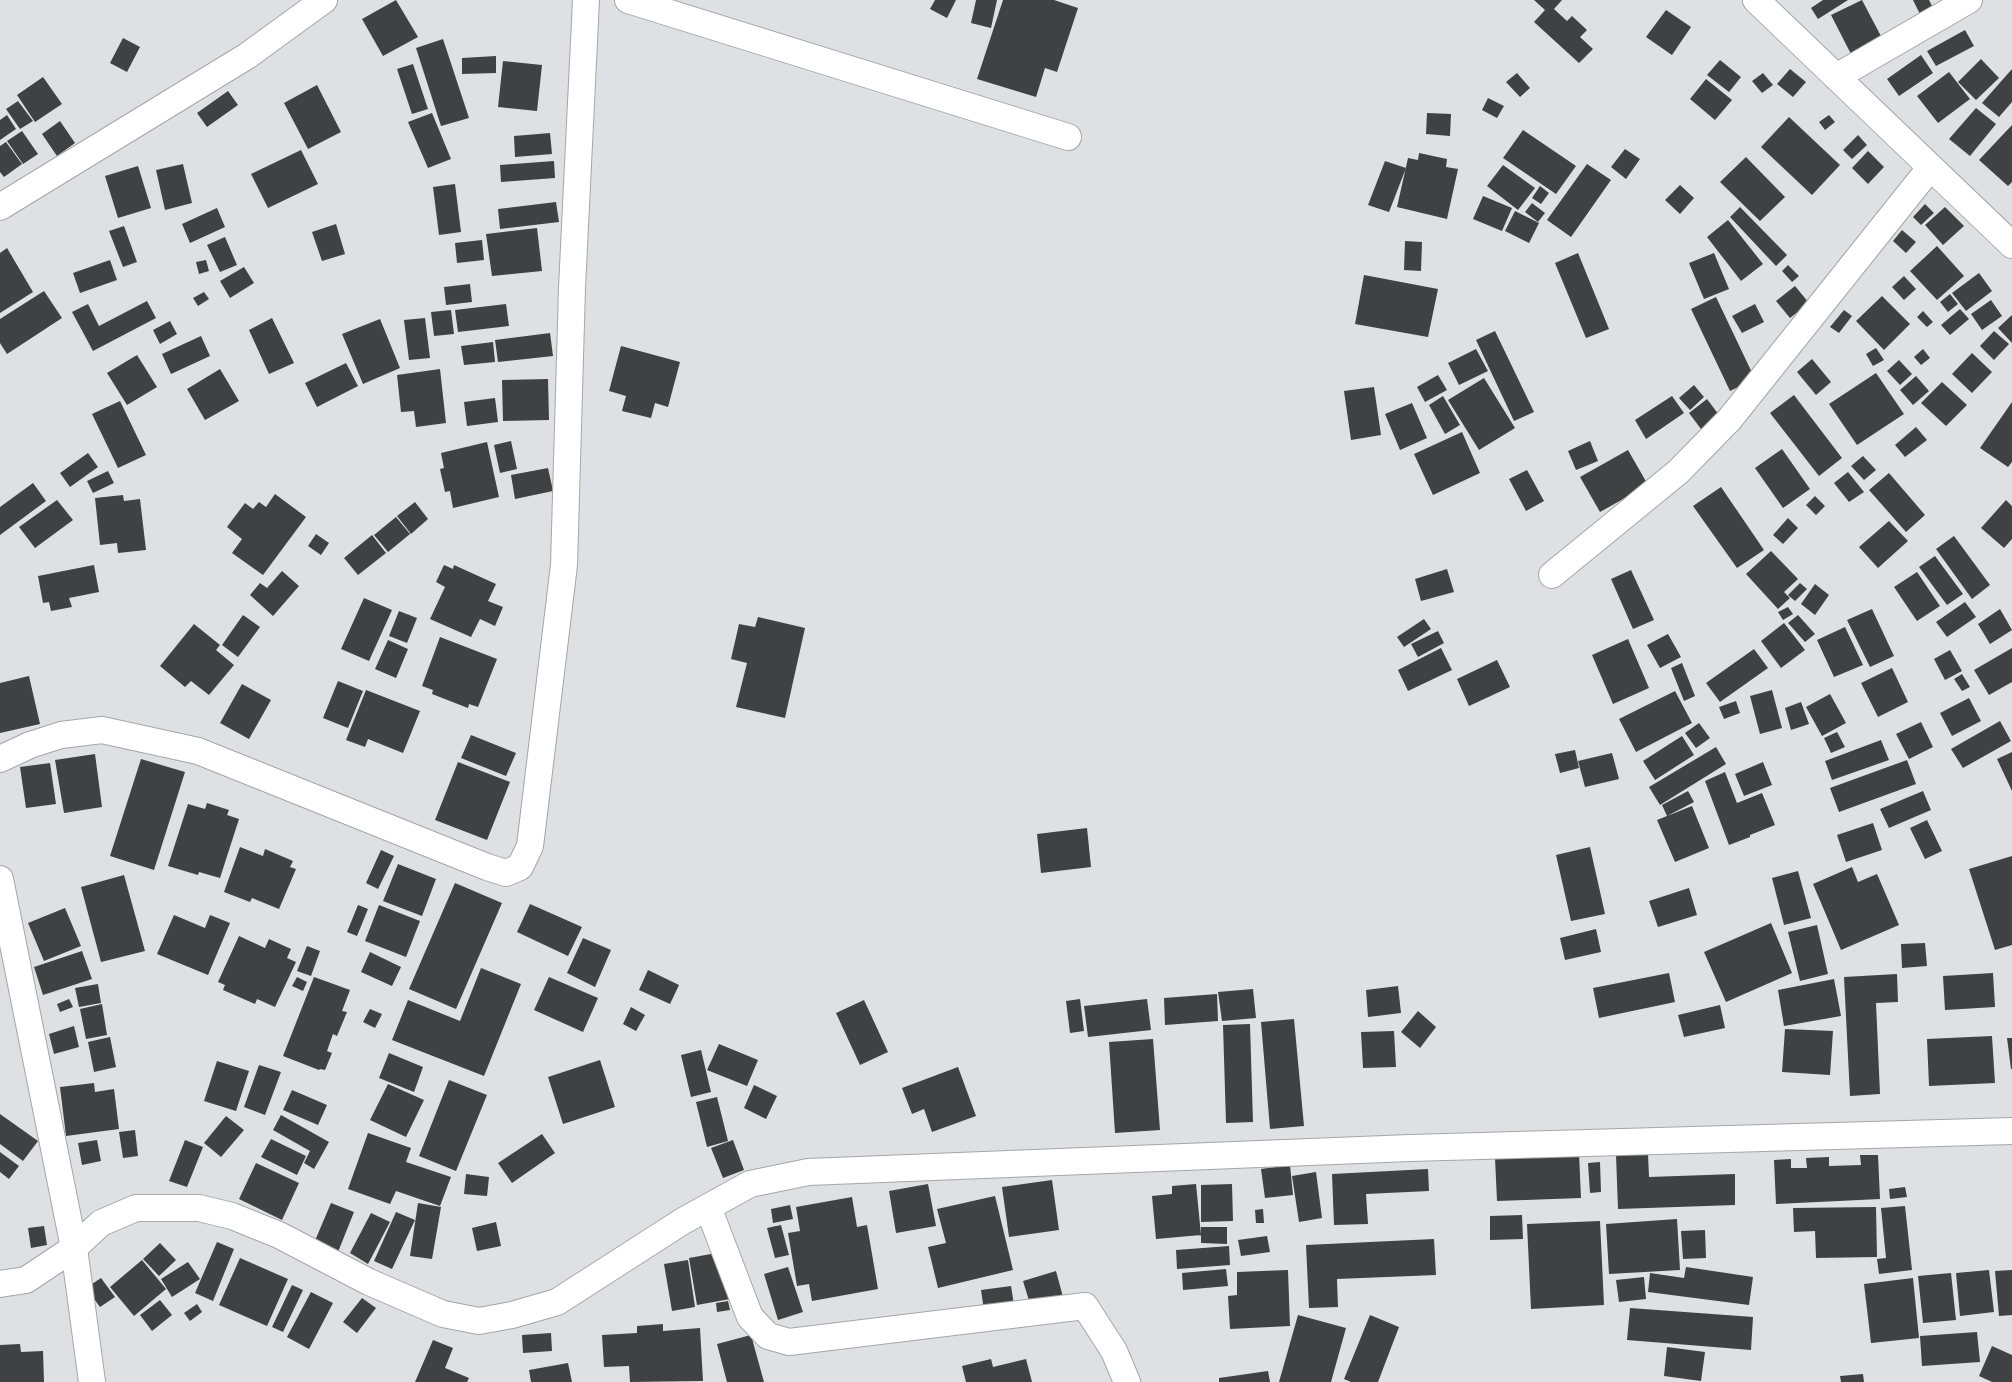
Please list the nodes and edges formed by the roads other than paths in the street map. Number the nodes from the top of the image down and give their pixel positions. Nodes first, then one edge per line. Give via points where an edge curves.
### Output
1 (324, 0) edge
2 (586, 0) edge
3 (628, 0) edge
4 (1756, 0) edge
5 (1969, 0) edge
6 (1836, 77) junction
7 (1068, 137) dead end
8 (1930, 168) junction
9 (0, 207) edge
10 (2012, 245) edge
11 (1552, 575) dead end
12 (0, 759) edge
13 (0, 879) edge
14 (2012, 1131) edge
15 (708, 1207) junction
16 (74, 1248) junction
17 (0, 1284) edge
18 (92, 1382) edge
19 (1127, 1382) edge

1 - 9 street via 247,56
2 - 12 street via 572,288 564,565 530,846 520,867 506,874 198,751 102,730 61,735
3 - 7 street
4 - 6 street
5 - 6 street
6 - 8 street
8 - 10 street
8 - 11 street via 1728,420 1678,472
13 - 16 street
14 - 15 street via 1420,1148 808,1172 750,1184
15 - 16 street via 557,1302 479,1321 443,1314 369,1282 280,1235 232,1216 199,1208 136,1208 101,1223
15 - 19 street via 750,1317 768,1336 789,1342 1085,1306 1114,1351
16 - 17 street via 26,1280
16 - 18 street

